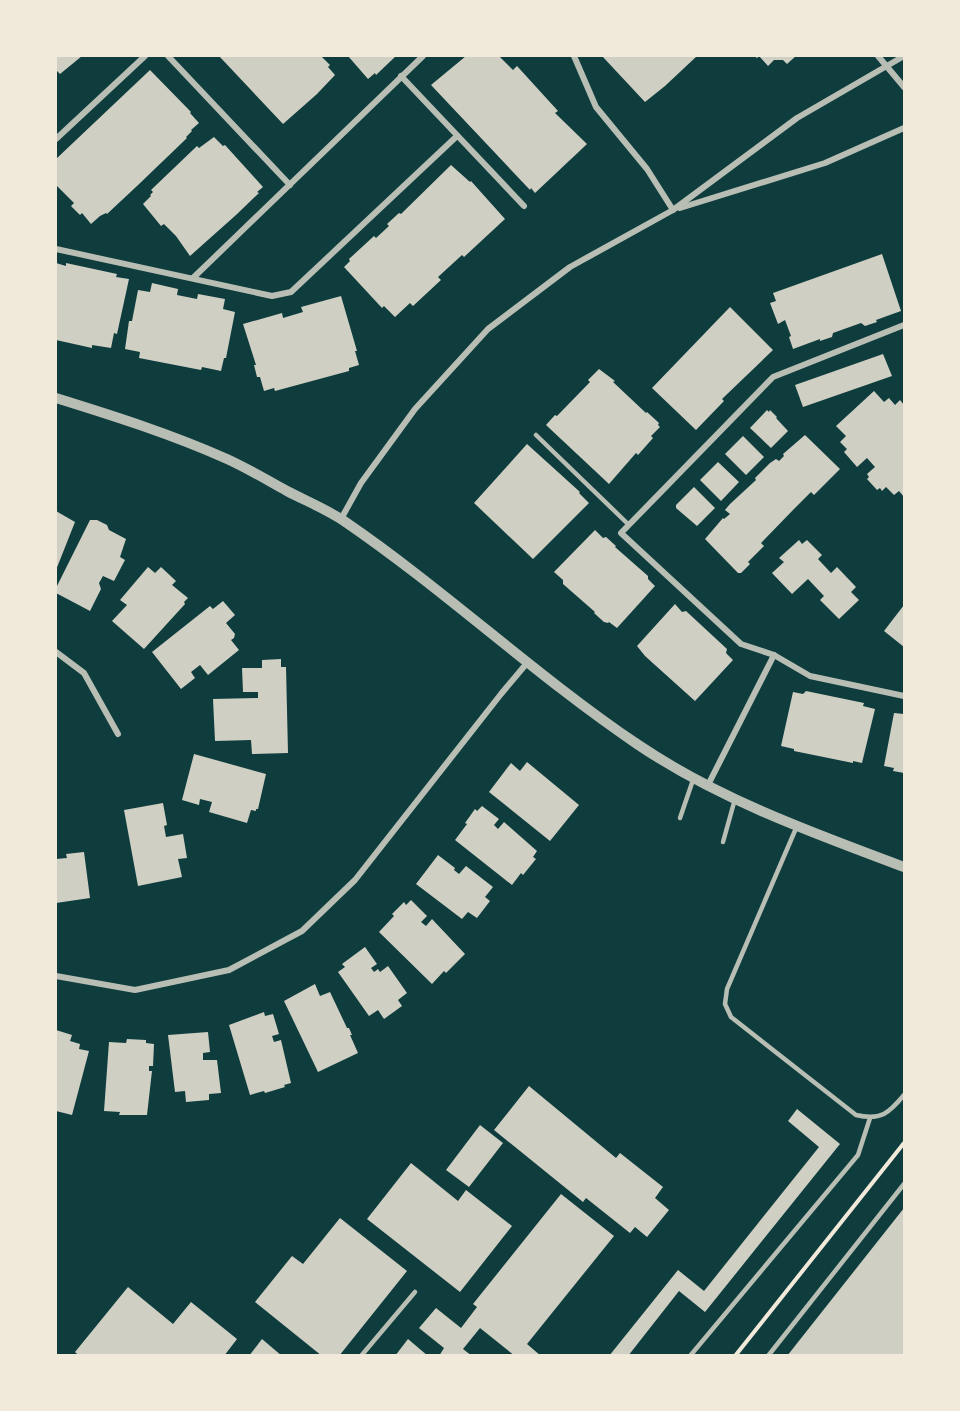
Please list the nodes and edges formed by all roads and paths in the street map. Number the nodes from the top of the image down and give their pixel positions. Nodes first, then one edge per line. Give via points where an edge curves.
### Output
1 (145, 56) edge
2 (168, 56) edge
3 (423, 56) edge
4 (574, 56) edge
5 (878, 56) edge
6 (904, 56) edge
7 (888, 66) junction
8 (401, 76) junction
9 (904, 87) edge
10 (904, 128) edge
11 (457, 136) junction
12 (56, 139) edge
13 (290, 185) junction
14 (524, 206) dead end
15 (673, 210) junction
16 (56, 249) edge
17 (193, 278) junction
18 (904, 325) edge
19 (56, 398) edge
20 (537, 435) dead end
21 (341, 519) junction
22 (629, 525) junction
23 (56, 652) edge
24 (774, 655) junction
25 (527, 663) junction
26 (904, 696) edge
27 (118, 734) dead end
28 (694, 777) junction
29 (708, 785) junction
30 (735, 798) junction
31 (680, 818) dead end
32 (797, 826) junction
33 (723, 842) dead end
34 (904, 867) edge
35 (56, 976) edge
36 (904, 1095) edge
37 (870, 1118) junction
38 (904, 1143) edge
39 (904, 1184) edge
40 (415, 1292) dead end
41 (361, 1356) edge
42 (690, 1356) edge
43 (735, 1356) edge
44 (768, 1356) edge

1 - 12 street
2 - 13 street
3 - 8 street
4 - 15 street via 596,107 647,169
5 - 7 street
6 - 7 street
7 - 9 street
7 - 15 street via 796,118
8 - 11 street
8 - 13 street
10 - 15 street via 825,163
11 - 14 street
11 - 17 street via 291,292 272,296
13 - 17 street
15 - 21 street via 570,267 488,329 415,409 361,483
16 - 17 street
18 - 22 street via 773,377
19 - 21 street via 135,422 228,459
20 - 22 lane
21 - 25 street via 435,587
22 - 24 street via 621,533 741,644
23 - 27 street via 84,673
24 - 26 street via 810,676
24 - 29 street
25 - 28 street via 638,744
25 - 35 street via 355,880 302,930 229,970 135,990
28 - 29 street
28 - 31 lane
29 - 30 street
30 - 32 street
30 - 33 lane
32 - 34 street
32 - 37 lane via 727,989 725,1004 731,1017 856,1115
36 - 37 lane via 883,1115
37 - 42 lane via 858,1155
38 - 43 path
39 - 44 lane
40 - 41 lane

